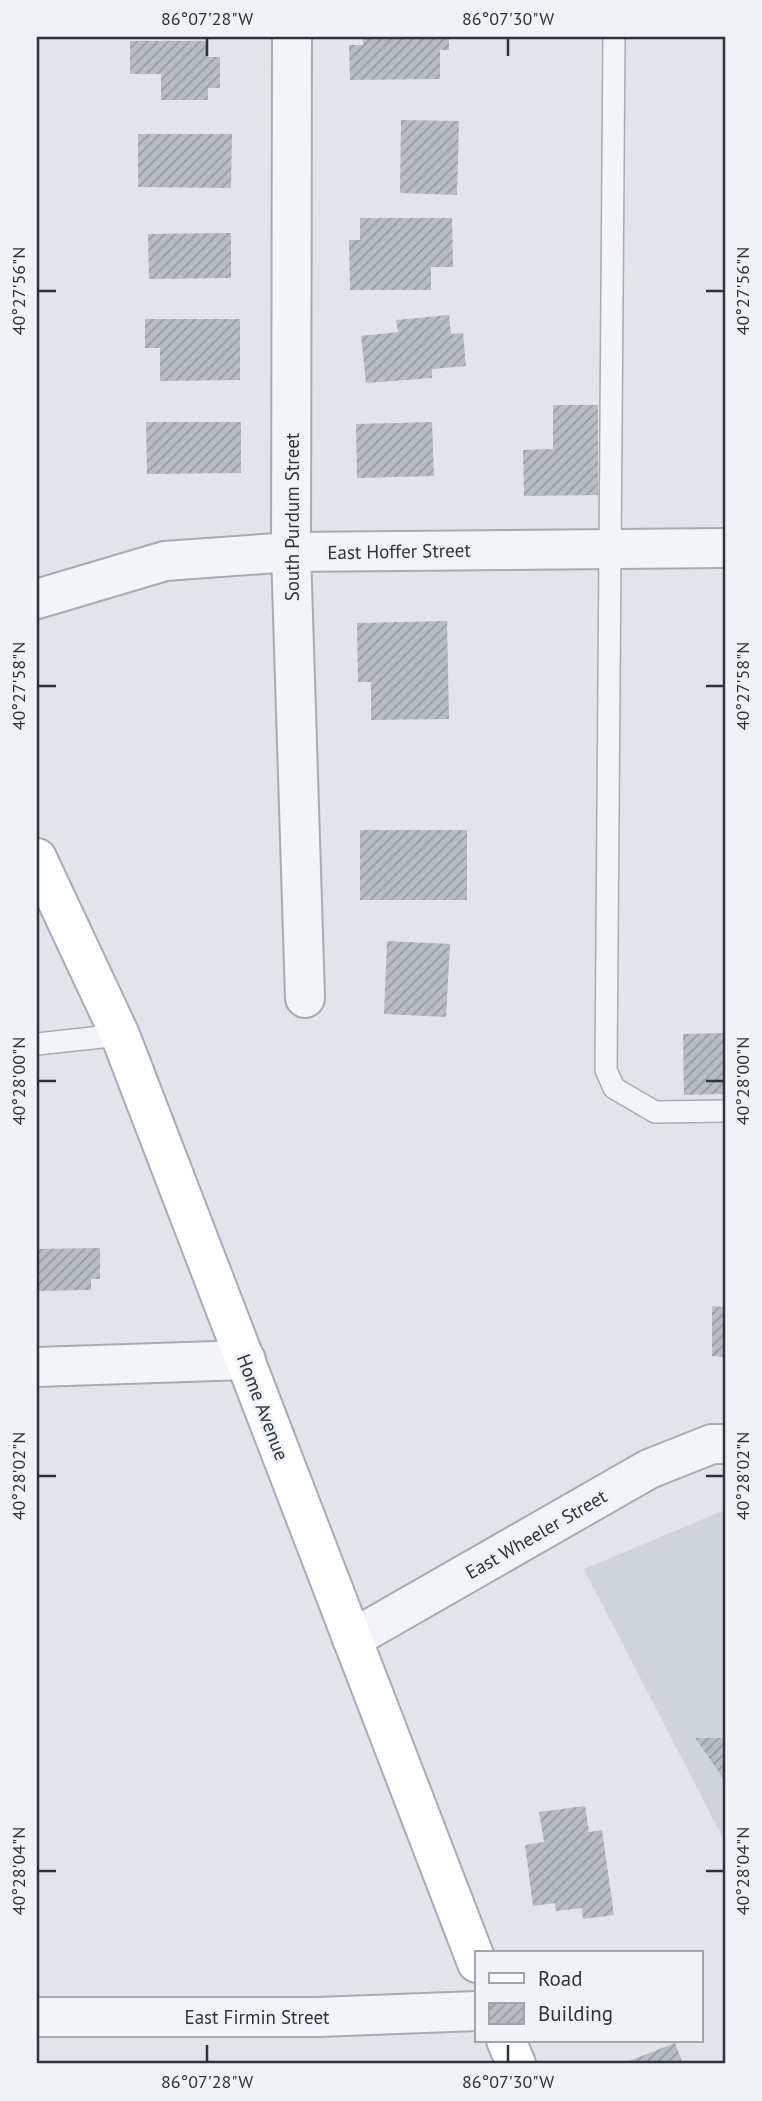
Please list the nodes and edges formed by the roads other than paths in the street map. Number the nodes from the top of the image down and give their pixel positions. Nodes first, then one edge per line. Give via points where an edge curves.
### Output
1 (292, 37) edge
2 (614, 37) edge
3 (610, 548) junction
4 (725, 548) edge
5 (291, 552) junction
6 (37, 599) edge
7 (37, 858) edge
8 (305, 998) dead end
9 (120, 1035) junction
10 (37, 1044) edge
11 (725, 1111) edge
12 (246, 1360) junction
13 (37, 1367) edge
14 (725, 1444) edge
15 (352, 1639) junction
16 (475, 1958) edge
17 (475, 2011) edge
18 (37, 2017) edge
19 (507, 2042) edge
20 (516, 2064) edge

1 - 5 street, South Purdum Street
2 - 3 lane
3 - 4 street, East Hoffer Street
3 - 5 street, East Hoffer Street
3 - 11 lane via 606,1070 614,1088 655,1112
5 - 6 street, East Hoffer Street via 165,561
5 - 8 street, South Purdum Street
7 - 9 main road, Home Avenue
9 - 10 lane
9 - 12 main road, Home Avenue
12 - 13 street
12 - 15 main road, Home Avenue
14 - 15 street, East Wheeler Street via 712,1444 649,1469
15 - 16 main road, Home Avenue
17 - 18 street, East Firmin Street via 318,2017
19 - 20 main road

